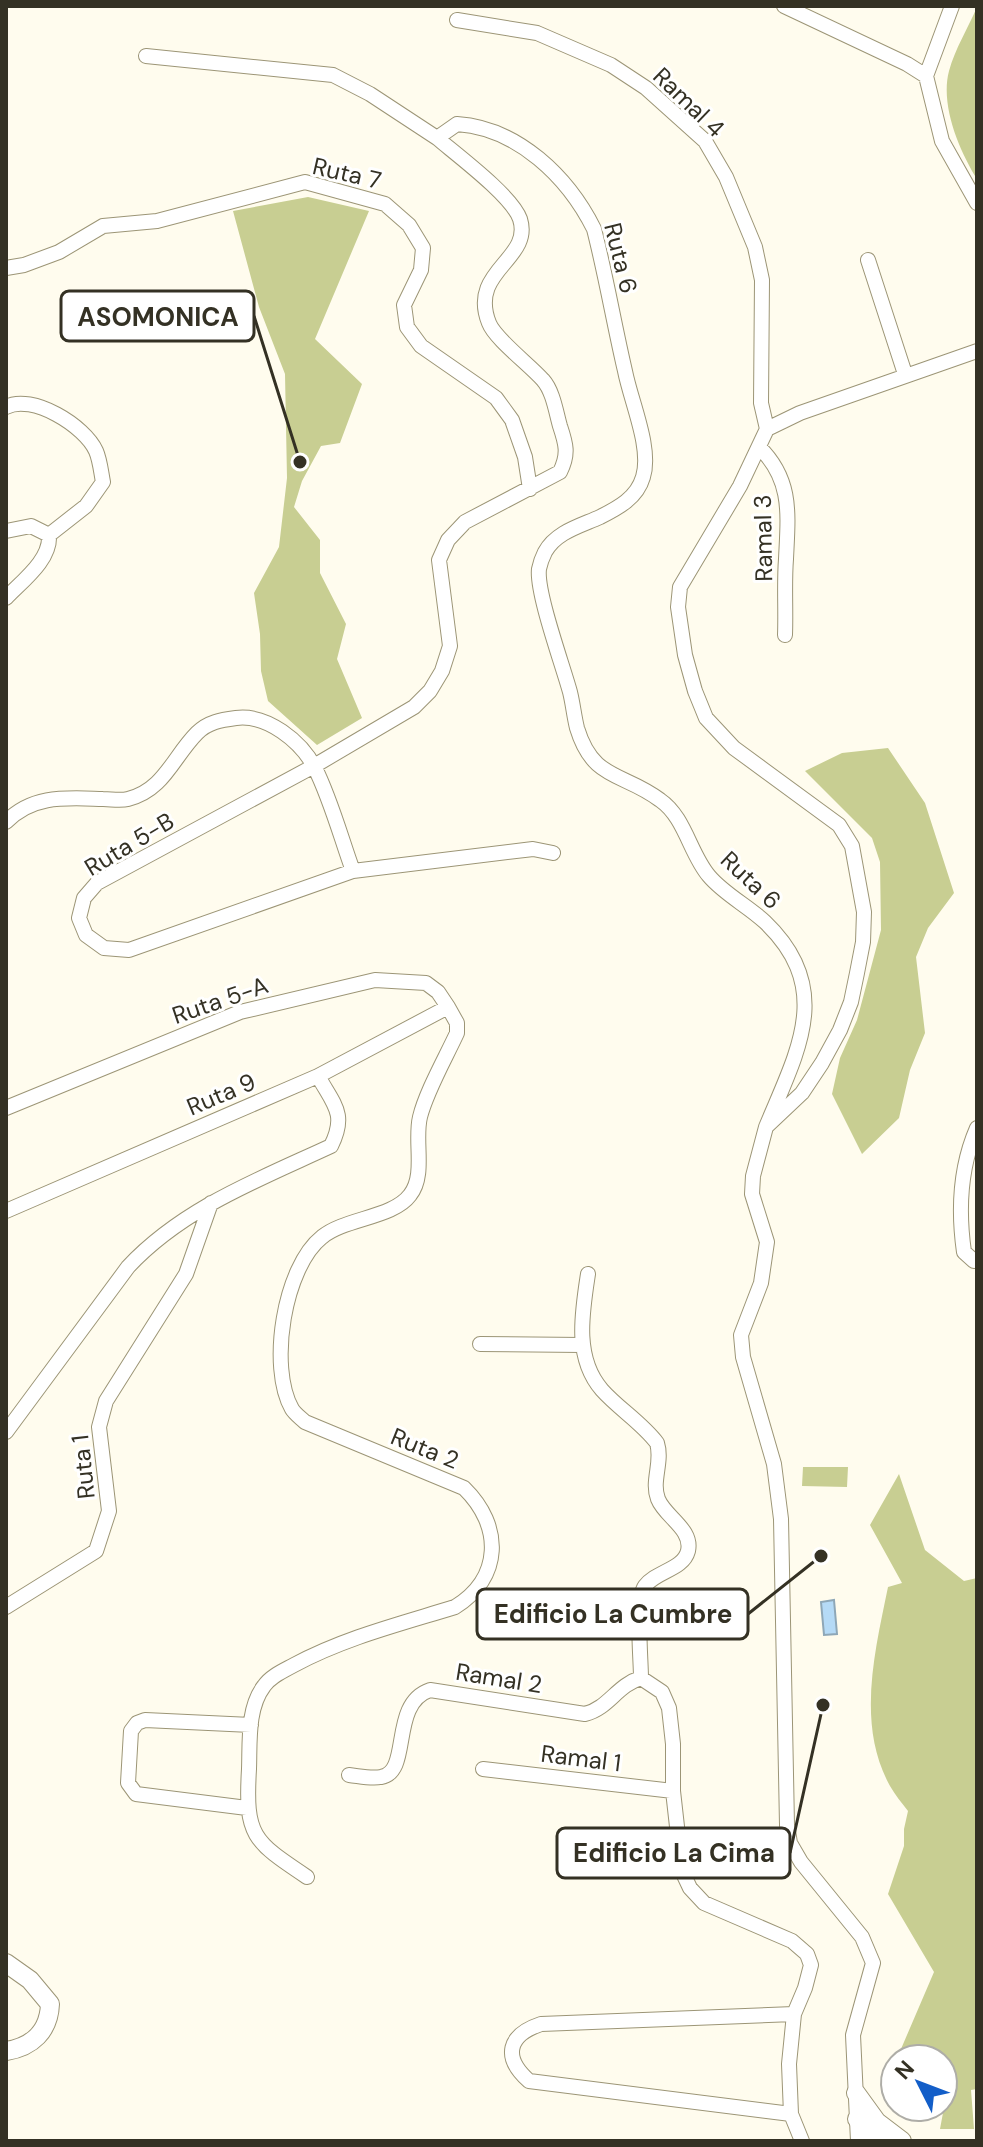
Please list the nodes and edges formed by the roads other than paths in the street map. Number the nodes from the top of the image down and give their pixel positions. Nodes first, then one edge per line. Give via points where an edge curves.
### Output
1 (784, 6) edge
2 (952, 6) edge
3 (457, 20) dead end
4 (146, 56) dead end
5 (926, 76) junction
6 (437, 138) junction
7 (977, 203) edge
8 (868, 260) dead end
9 (6, 268) edge
10 (977, 351) edge
11 (905, 374) junction
12 (6, 407) edge
13 (767, 429) junction
14 (759, 447) junction
15 (530, 489) junction
16 (6, 531) edge
17 (49, 535) junction
18 (6, 598) edge
19 (785, 635) dead end
20 (314, 766) junction
21 (6, 822) edge
22 (553, 853) dead end
23 (353, 871) junction
24 (448, 1007) junction
25 (318, 1076) junction
26 (6, 1108) edge
27 (766, 1127) junction
28 (977, 1128) edge
29 (974, 1144) edge
30 (211, 1202) junction
31 (6, 1211) edge
32 (974, 1261) dead end
33 (588, 1274) dead end
34 (480, 1344) dead end
35 (582, 1345) junction
36 (6, 1432) edge
37 (6, 1607) edge
38 (641, 1678) junction
39 (251, 1725) junction
40 (483, 1769) dead end
41 (349, 1775) dead end
42 (673, 1791) junction
43 (247, 1808) junction
44 (307, 1877) dead end
45 (6, 1963) edge
46 (794, 2014) junction
47 (6, 2051) edge
48 (856, 2093) junction
49 (791, 2114) junction
50 (857, 2119) junction
51 (802, 2141) edge
52 (858, 2141) edge
53 (884, 2141) edge
54 (895, 2141) edge
55 (902, 2141) edge

1 - 5 street
2 - 5 street
3 - 13 street, Ramal 4 via 537,33 587,53 646,88 705,141 755,247 762,280 761,403
4 - 6 street via 333,75
5 - 7 street via 942,141
6 - 15 street via 519,217 522,232 516,249 488,282 484,302 490,326 546,383 567,446 560,472
6 - 27 street, Ruta 6 via 457,124 475,125 515,143 555,172 594,229 646,454 643,478 624,503 555,539 539,570 542,594 587,750 601,769 663,802 709,876 763,920 796,960 804,1031
8 - 11 street
9 - 15 street, Ruta 7 via 59,252 103,226 157,221 305,182 385,204 409,225 423,248 421,270 404,305 407,327 421,346 496,398 512,420
10 - 11 street
11 - 13 street
12 - 17 street via 40,407 62,417 96,449 103,482 86,506
13 - 14 street
14 - 19 street, Ramal 3 via 774,461 785,486
14 - 27 street via 680,587 685,655 706,718 719,733 839,825 852,846 864,912 857,973 840,1030 802,1093
15 - 20 street via 465,522 448,540 439,560 450,646 430,691 414,707
16 - 17 street via 31,526
17 - 18 street via 44,557
20 - 21 street via 271,724 246,717 215,720 197,733 167,775 148,791 126,800 33,802
20 - 23 street
20 - 23 street, Ruta 5-B via 97,883 84,898 79,918 86,935 104,948 129,950
22 - 23 street via 533,849
24 - 25 street, Ruta 9
24 - 26 street, Ruta 5-A via 426,983 375,980 240,1012
24 - 39 street, Ruta 2 via 457,1033 420,1116 418,1175 411,1195 333,1230 305,1256 280,1334 283,1376 292,1409 305,1422 464,1488 479,1502 489,1524 493,1555 473,1596 455,1607 326,1648 276,1675 256,1701
25 - 30 street via 340,1116 331,1146
25 - 31 street, Ruta 9
27 - 48 street, Ruta 6 via 752,1194 767,1242 765,1267 741,1335 743,1357 778,1485 790,1843 862,1937 873,1963 853,2035
28 - 29 street
29 - 32 street via 965,1164 960,1209 964,1252
30 - 36 street via 147,1246 128,1267
30 - 37 street, Ruta 1 via 186,1274 106,1401 99,1427 109,1511 96,1551
33 - 35 street
34 - 35 street
35 - 38 street via 601,1389 657,1443 656,1493 688,1543 681,1563 654,1576 643,1589
38 - 41 street, Ramal 2 via 585,1714 430,1690 408,1707 390,1773 379,1778
38 - 42 street via 662,1692 669,1708
39 - 43 street, Ruta 2
39 - 43 street via 137,1723 131,1731 128,1783 136,1794
40 - 42 street, Ramal 1
42 - 46 street via 682,1871 690,1888 704,1903 792,1941 807,1954 809,1978
43 - 44 street, Ruta 2 via 261,1843
45 - 47 main road via 50,2004 46,2027 30,2043
46 - 49 street
46 - 49 street via 541,2024 524,2030 511,2057 529,2081
48 - 50 street
48 - 55 main road via 877,2122
49 - 51 street
50 - 52 street
50 - 53 main road
53 - 54 main road

